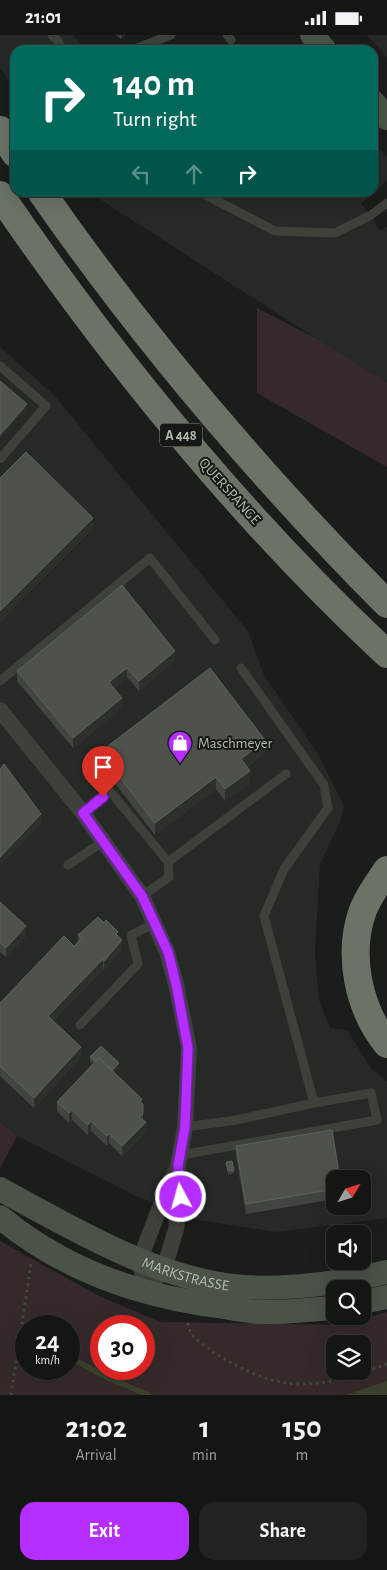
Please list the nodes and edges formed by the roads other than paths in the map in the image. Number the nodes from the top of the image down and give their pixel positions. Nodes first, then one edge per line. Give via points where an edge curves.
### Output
1 (52, 35) edge
2 (171, 35) edge
3 (312, 35) edge
4 (60, 45) edge
5 (145, 45) edge
6 (321, 45) edge
7 (378, 108) edge
8 (387, 118) edge
9 (0, 130) edge
10 (10, 145) edge
11 (0, 195) edge
12 (45, 197) edge
13 (210, 197) edge
14 (387, 203) edge
15 (0, 367) edge
16 (0, 459) edge
17 (387, 604) edge
18 (215, 640) dead end
19 (387, 653) edge
20 (240, 668) dead end
21 (0, 681) edge
22 (0, 709) edge
23 (286, 774) dead end
24 (83, 813) junction
25 (104, 841) junction
26 (168, 862) junction
27 (68, 865) dead end
28 (387, 870) edge
29 (142, 896) junction
30 (156, 923) junction
31 (80, 1025) dead end
32 (387, 1044) edge
33 (314, 1103) junction
34 (185, 1127) junction
35 (179, 1160) junction
36 (0, 1189) edge
37 (0, 1217) edge
38 (140, 1259) junction
39 (164, 1269) junction
40 (387, 1272) edge
41 (144, 1293) junction
42 (387, 1297) edge
43 (371, 1300) edge
44 (326, 1308) edge

1 - 4 lane
2 - 5 lane
3 - 6 main road
7 - 8 main road
9 - 10 highway
11 - 19 highway, QUERSPANGE / A 448 via 113,352 201,459 283,549
12 - 17 highway, A 448 via 137,324 207,410 275,488
13 - 14 lane via 275,231 335,233
15 - 16 lane via 46,407
18 - 21 lane via 150,559
20 - 33 lane via 324,785 328,808 284,869 264,916
22 - 24 street
23 - 26 lane
24 - 25 street
24 - 26 lane via 110,791
25 - 27 lane
25 - 29 street
26 - 29 lane via 169,877
28 - 32 highway via 363,911 357,941 357,976 362,1000
29 - 30 street
30 - 31 lane via 131,935 138,964
30 - 34 street via 168,952 188,1048
33 - 34 lane
33 - 35 lane via 371,1093 377,1120
34 - 35 street
35 - 38 street
35 - 39 street via 181,1197
36 - 38 main road, MARKSTRASSE via 92,1238
37 - 41 main road, MARKSTRASSE via 76,1266
38 - 39 main road, MARKSTRASSE
38 - 41 street
39 - 40 main road, MARKSTRASSE via 243,1287 302,1287
39 - 41 street
41 - 44 main road, MARKSTRASSE via 188,1303 259,1312
42 - 43 main road

